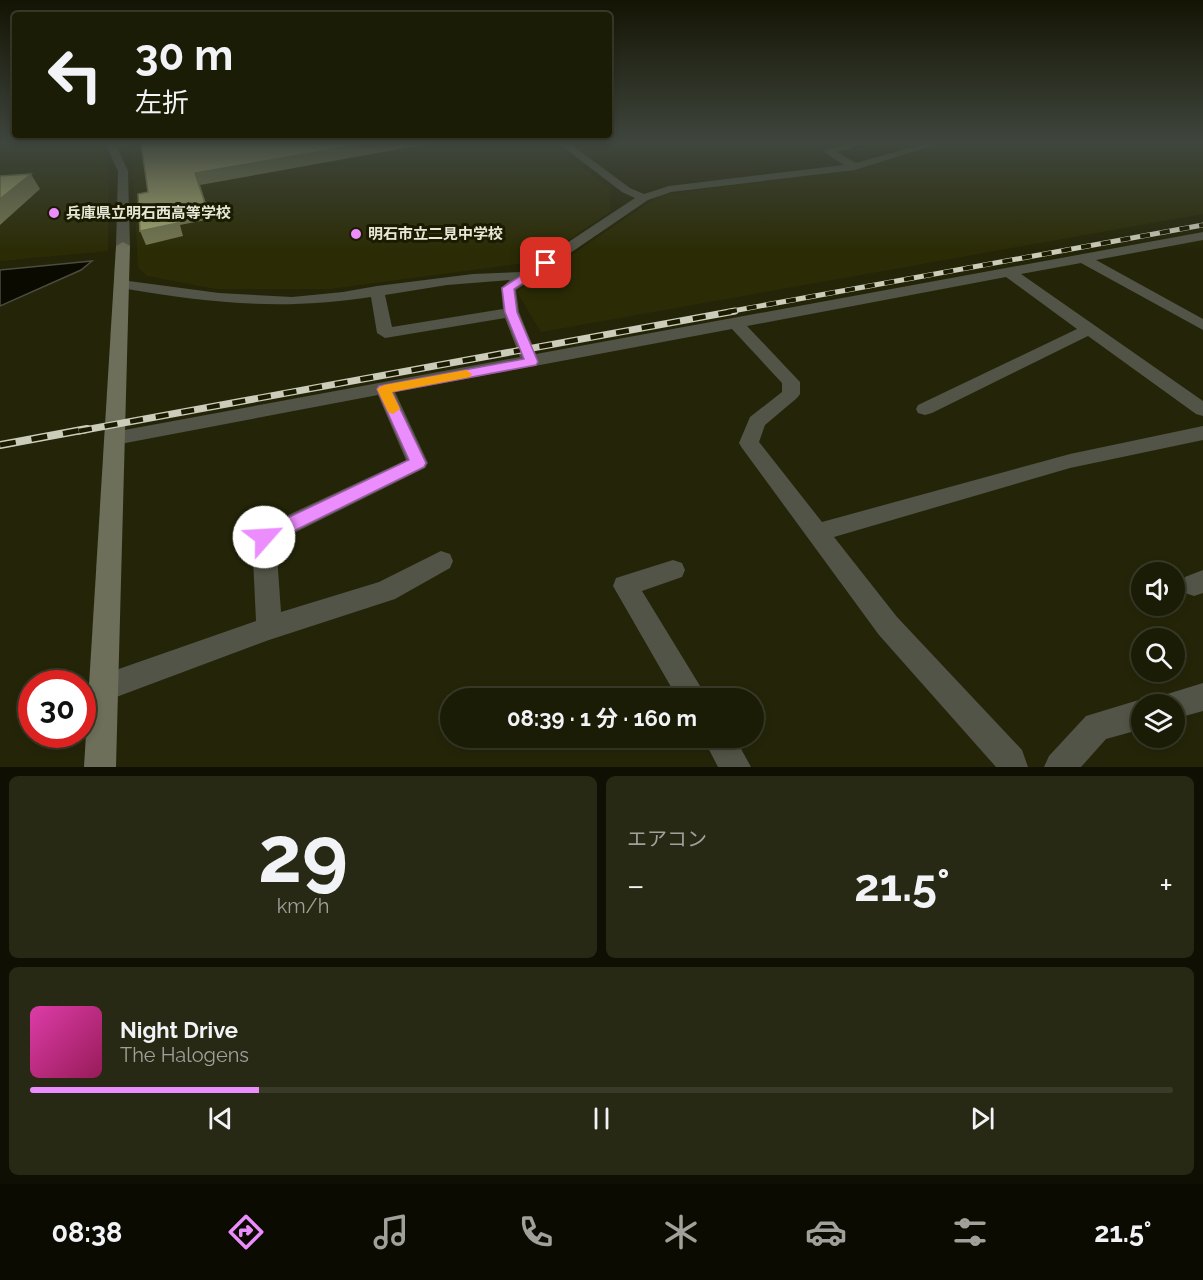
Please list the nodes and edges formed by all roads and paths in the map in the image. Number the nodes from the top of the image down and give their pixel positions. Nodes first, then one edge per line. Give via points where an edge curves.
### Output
1 (123, 179) edge
2 (612, 179) edge
3 (755, 179) edge
4 (645, 198) junction
5 (1203, 236) edge
6 (123, 246) joint
7 (1082, 258) junction
8 (1008, 272) junction
9 (526, 276) junction
10 (121, 284) junction
11 (377, 290) junction
12 (511, 312) junction
13 (735, 323) junction
14 (1203, 325) edge
15 (1089, 329) junction
16 (531, 362) junction
17 (384, 389) junction
18 (925, 409) dead end
19 (1203, 410) edge
20 (1203, 433) edge
21 (115, 438) junction
22 (817, 533) junction
23 (441, 561) dead end
24 (674, 570) dead end
25 (269, 628) junction
26 (103, 688) junction
27 (687, 688) edge
28 (1203, 697) edge
29 (1185, 702) edge
30 (1131, 717) edge
31 (723, 748) edge
32 (100, 767) edge
33 (735, 767) edge
34 (1012, 767) edge
35 (1060, 767) edge

1 - 6 street
2 - 4 street
3 - 4 street via 669,189
4 - 9 street
5 - 7 street
6 - 10 street
7 - 8 street
7 - 14 street
8 - 13 street
8 - 15 street
9 - 11 street via 493,275
9 - 12 street via 508,288
10 - 11 street via 227,300 316,300
10 - 21 street
11 - 12 street via 385,333
12 - 16 street
13 - 16 street
13 - 22 street via 791,382 791,394 757,422 749,443
15 - 18 street
15 - 19 street
16 - 17 street
17 - 21 street
17 - 25 street via 418,463 264,537
20 - 22 street via 1070,461
21 - 26 street
22 - 34 street via 888,626 1011,761
23 - 25 street via 386,591
24 - 27 street via 625,586
25 - 26 street
26 - 32 street
28 - 29 street
30 - 35 street via 1097,727
31 - 33 street

